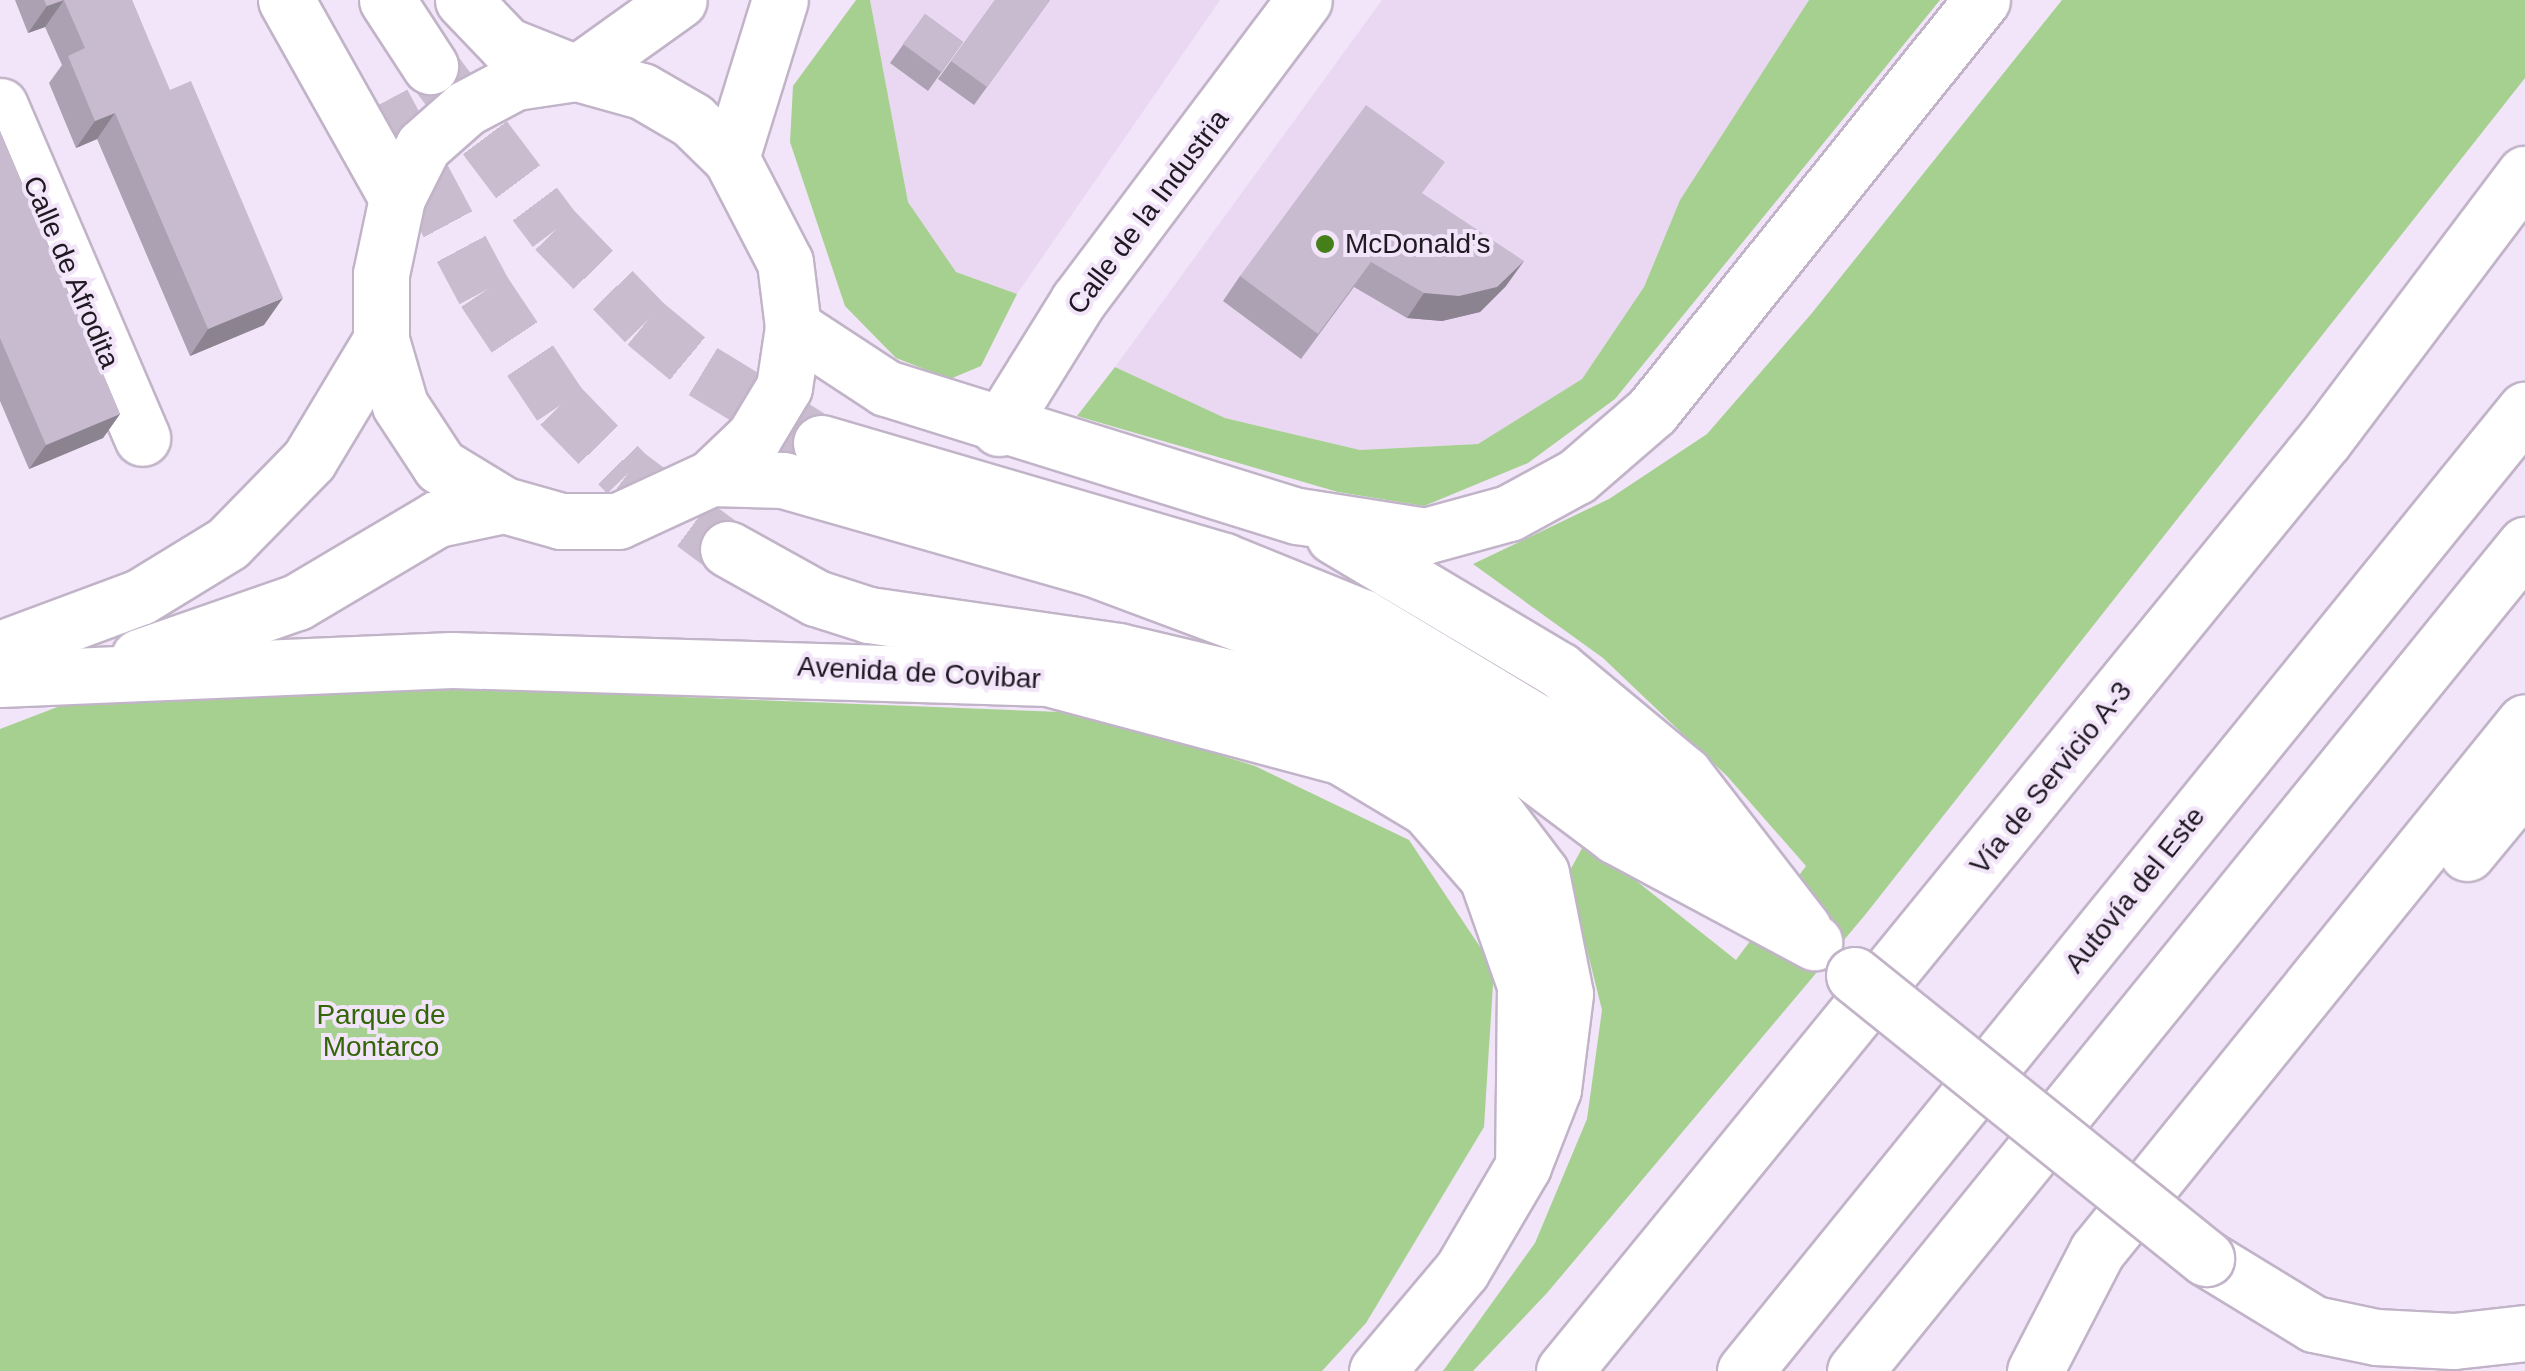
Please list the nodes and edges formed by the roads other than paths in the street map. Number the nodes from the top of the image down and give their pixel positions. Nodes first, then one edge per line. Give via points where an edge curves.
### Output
1 (286, 0) edge
2 (322, 0) edge
3 (388, 0) edge
4 (463, 0) edge
5 (679, 0) edge
6 (780, 0) edge
7 (1304, 0) edge
8 (1982, 0) edge
9 (430, 66) tunnel mouth
10 (576, 73) junction
11 (383, 102) tunnel mouth
12 (0, 106) edge
13 (731, 158) junction
14 (2525, 174) edge
15 (397, 198) junction
16 (793, 327) junction
17 (381, 340) junction
18 (2525, 410) edge
19 (999, 428) junction
20 (142, 438) dead end
21 (821, 443) tunnel mouth
22 (711, 478) junction
23 (504, 505) junction
24 (1298, 516) junction
25 (2525, 546) edge
26 (728, 549) tunnel mouth
27 (0, 649) edge
28 (84, 676) junction
29 (0, 679) edge
30 (2525, 722) edge
31 (2525, 783) edge
32 (1814, 942) junction
33 (1523, 1166) junction
34 (2525, 1334) edge
35 (1376, 1371) edge
36 (1564, 1371) edge
37 (1746, 1371) edge
38 (1855, 1371) edge
39 (2036, 1371) edge

1 - 15 main road
2 - 11 main road
3 - 9 main road
4 - 10 main road via 506,46
5 - 10 main road
6 - 13 main road
7 - 19 main road, Calle de la Industria via 1078,301
8 - 24 main road via 1652,412 1577,476 1509,513 1425,536
10 - 13 main road via 642,91 692,120
10 - 15 main road via 515,82 466,108 423,146
12 - 20 main road, Calle de Afrodita
13 - 16 main road via 785,262
14 - 36 main road, Vía de Servicio A-3 via 2325,439
15 - 17 main road via 381,274
16 - 19 main road via 886,388
16 - 22 main road via 784,387 754,437
17 - 23 main road via 400,404 440,466
17 - 27 main road via 309,460 228,543 140,596
18 - 37 main road, Autovía del Este
19 - 24 main road via 1132,460
21 - 32 main road via 1224,561 1362,617 1552,730
22 - 23 main road via 618,521 560,521
22 - 32 main road via 783,480 1074,563 1346,663 1483,736 1616,836
23 - 28 main road via 436,519 297,602
24 - 32 main road via 1559,670 1684,774
25 - 38 main road
26 - 33 main road via 816,598 869,615 1118,651 1279,689 1406,734 1481,794 1541,873 1565,994 1553,1089
28 - 29 main road, Avenida de Covibar
28 - 33 main road, Avenida de Covibar via 452,660 1048,678 1340,756 1428,808 1487,877 1526,985
30 - 39 main road via 2098,1251
31 - 39 main road
32 - 34 main road, bridge via 2206,1258 2314,1324 2376,1338 2454,1341
33 - 35 main road via 1462,1270

